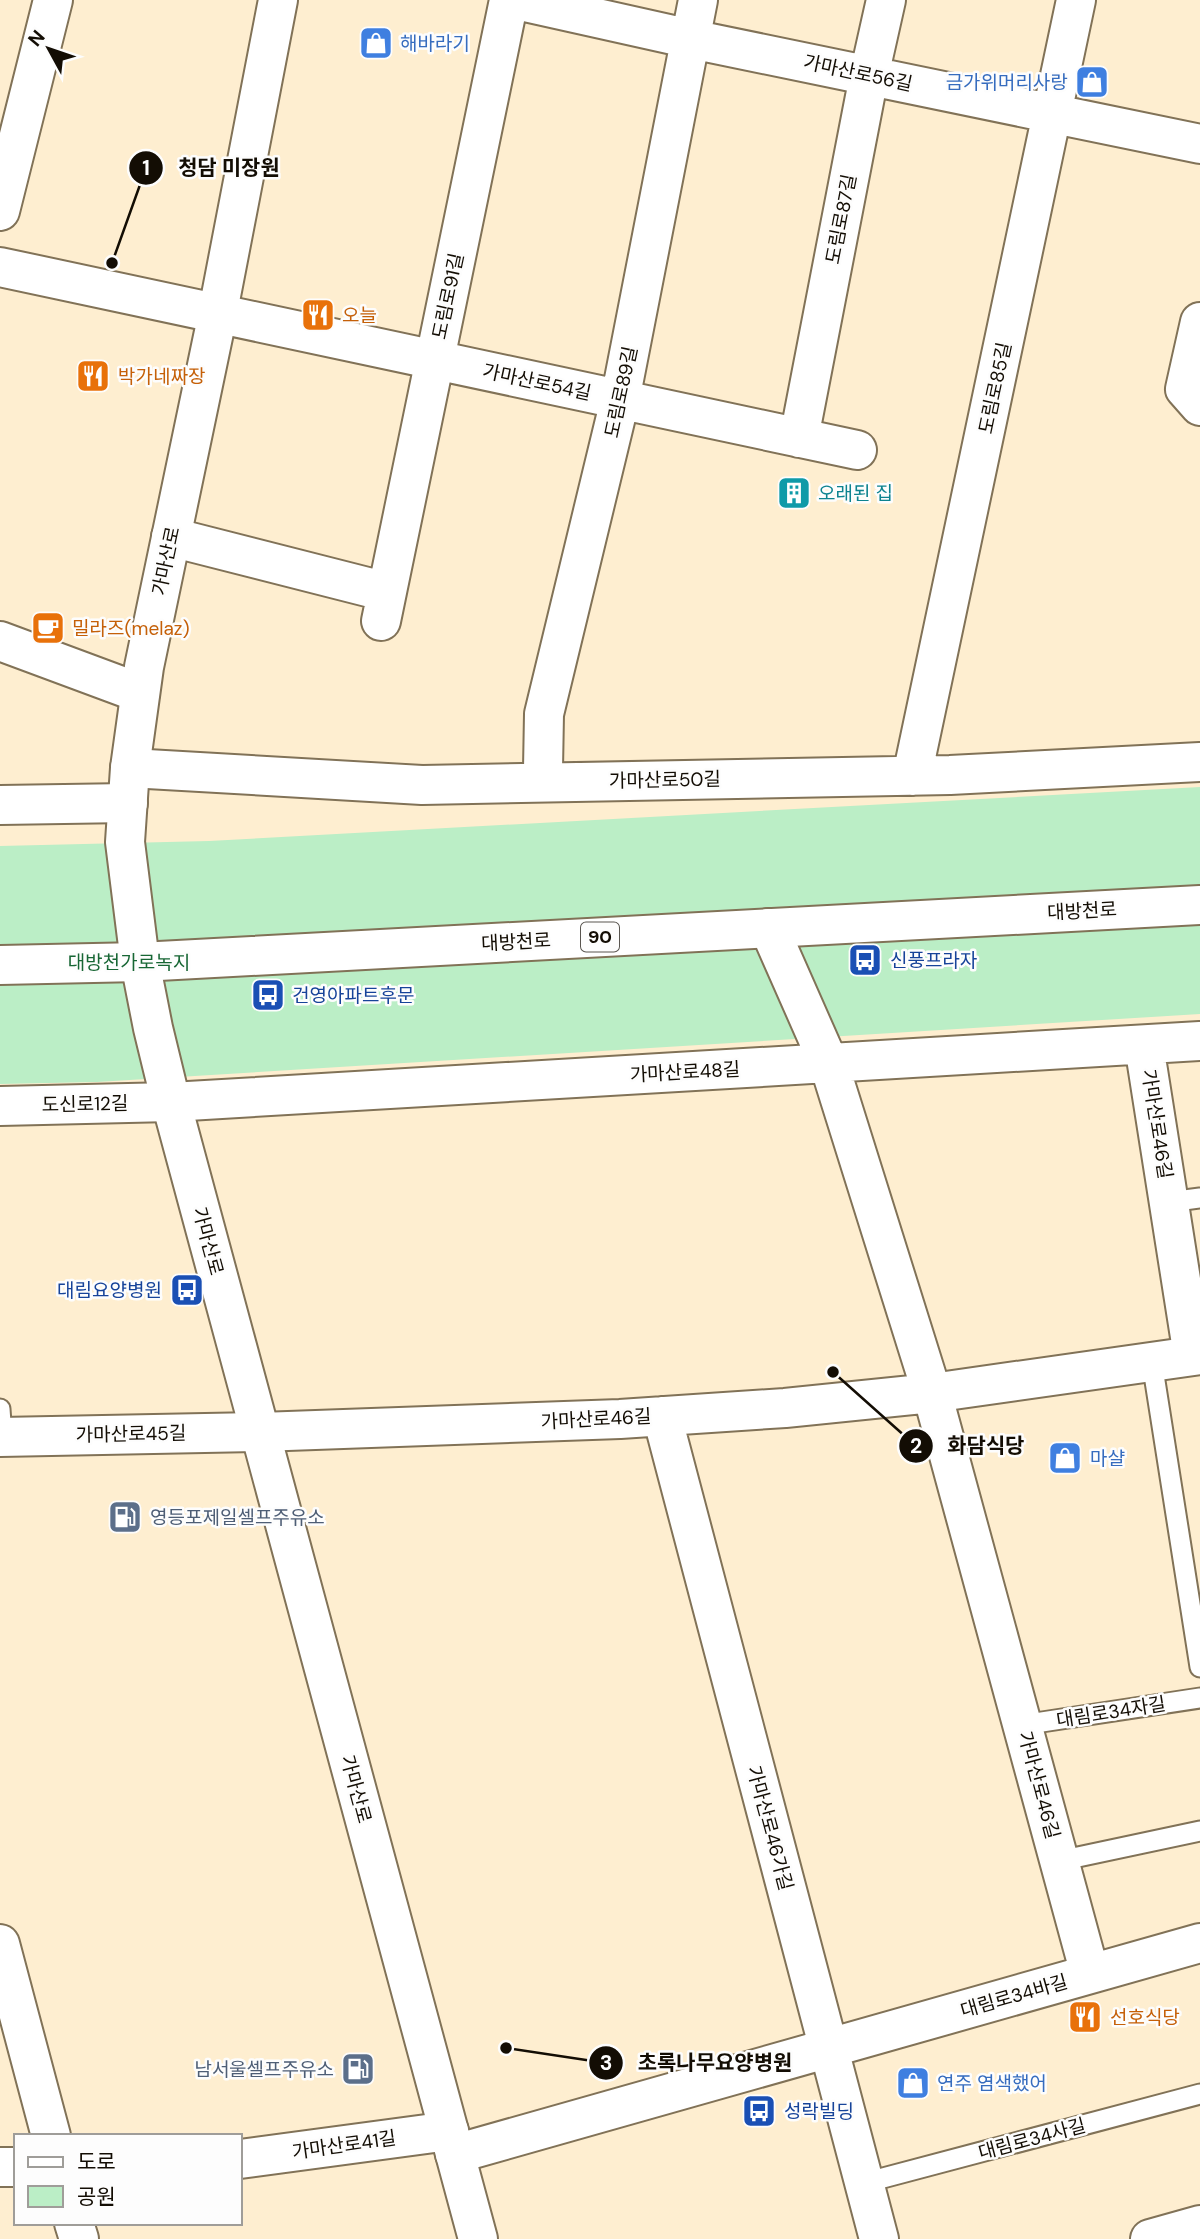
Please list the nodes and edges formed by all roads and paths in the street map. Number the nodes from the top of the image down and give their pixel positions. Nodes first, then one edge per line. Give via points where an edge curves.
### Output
1 (53, 0) edge
2 (278, 0) edge
3 (509, 0) edge
4 (516, 0) edge
5 (698, 0) edge
6 (886, 0) edge
7 (1076, 0) edge
8 (691, 39) junction
9 (869, 76) junction
10 (1053, 114) junction
11 (1200, 144) edge
12 (0, 211) edge
13 (0, 267) edge
14 (217, 314) junction
15 (1200, 322) edge
16 (435, 360) junction
17 (1192, 397) edge
18 (620, 400) junction
19 (799, 438) junction
20 (858, 450) dead end
21 (171, 537) junction
22 (0, 641) edge
23 (140, 693) junction
24 (1200, 762) edge
25 (912, 776) junction
26 (546, 782) junction
27 (129, 785) junction
28 (0, 805) edge
29 (1200, 905) edge
30 (769, 928) junction
31 (140, 962) junction
32 (0, 965) edge
33 (1200, 1041) edge
34 (1144, 1045) junction
35 (830, 1064) junction
36 (171, 1102) junction
37 (0, 1106) edge
38 (1184, 1200) edge
39 (1197, 1356) edge
40 (1152, 1362) junction
41 (932, 1394) junction
42 (662, 1416) junction
43 (1, 1427) edge
44 (260, 1432) junction
45 (1200, 1667) edge
46 (1200, 1698) edge
47 (1023, 1725) junction
48 (1200, 1831) edge
49 (1059, 1861) junction
50 (1200, 1943) edge
51 (0, 1944) edge
52 (1090, 1974) junction
53 (828, 2048) junction
54 (1200, 2094) edge
55 (50, 2134) edge
56 (452, 2143) junction
57 (242, 2159) edge
58 (864, 2183) junction
59 (1200, 2225) edge
60 (478, 2239) edge
61 (879, 2239) edge
62 (1152, 2239) edge

1 - 12 street
2 - 14 street, 가마산로
3 - 16 street, 도림로91길
4 - 8 street, 가마산로56길
5 - 8 street, 도림로89길
6 - 9 street, 도림로87길
7 - 10 street, 도림로85길
8 - 9 street, 가마산로56길
8 - 18 street, 도림로89길
9 - 10 street, 가마산로56길
9 - 19 street, 도림로87길
10 - 11 street, 가마산로56길
10 - 25 street, 도림로85길
13 - 14 street
14 - 16 street, 가마산로54길
14 - 21 street, 가마산로
15 - 17 street
16 - 18 street, 가마산로54길
16 - 21 street, 도림로91길 via 384,606
18 - 19 street, 가마산로54길
18 - 26 street, 도림로89길 via 544,714
19 - 20 street, 가마산로54길
21 - 23 street, 가마산로
22 - 23 street
23 - 27 street, 가마산로
24 - 25 street, 가마산로50길
25 - 26 street, 가마산로50길
26 - 27 street, 가마산로50길
27 - 28 street, 가마산로50길
27 - 31 street, 가마산로 via 125,842
29 - 30 street, 대방천로 / 90
30 - 31 street, 대방천로 / 90
30 - 35 street, 가마산로46길
31 - 32 street, 대방천로 / 90
31 - 36 street, 가마산로
33 - 34 street, 가마산로48길
34 - 35 street, 가마산로48길
34 - 38 street, 가마산로46길
35 - 36 street, 가마산로48길
35 - 41 street, 가마산로46길
36 - 37 street, 도신로12길
36 - 44 street, 가마산로
38 - 39 street, 가마산로46길
39 - 40 street, 가마산로46길
40 - 41 street, 가마산로46길
40 - 45 lane
41 - 42 street, 가마산로46길
41 - 47 street, 가마산로46길
42 - 44 street, 가마산로46길
42 - 53 street, 가마산로46가길
43 - 44 street, 가마산로45길
44 - 56 street, 가마산로
46 - 47 lane, 대림로34자길
47 - 49 street, 가마산로46길
48 - 49 lane
49 - 52 street, 가마산로46길
50 - 52 street, 대림로34바길
51 - 55 street
52 - 53 street, 대림로34바길
53 - 56 street
53 - 58 street, 가마산로46가길
54 - 58 lane, 대림로34사길
56 - 57 street, 가마산로41길
56 - 60 street, 가마산로
58 - 61 street, 가마산로46가길
59 - 62 street

